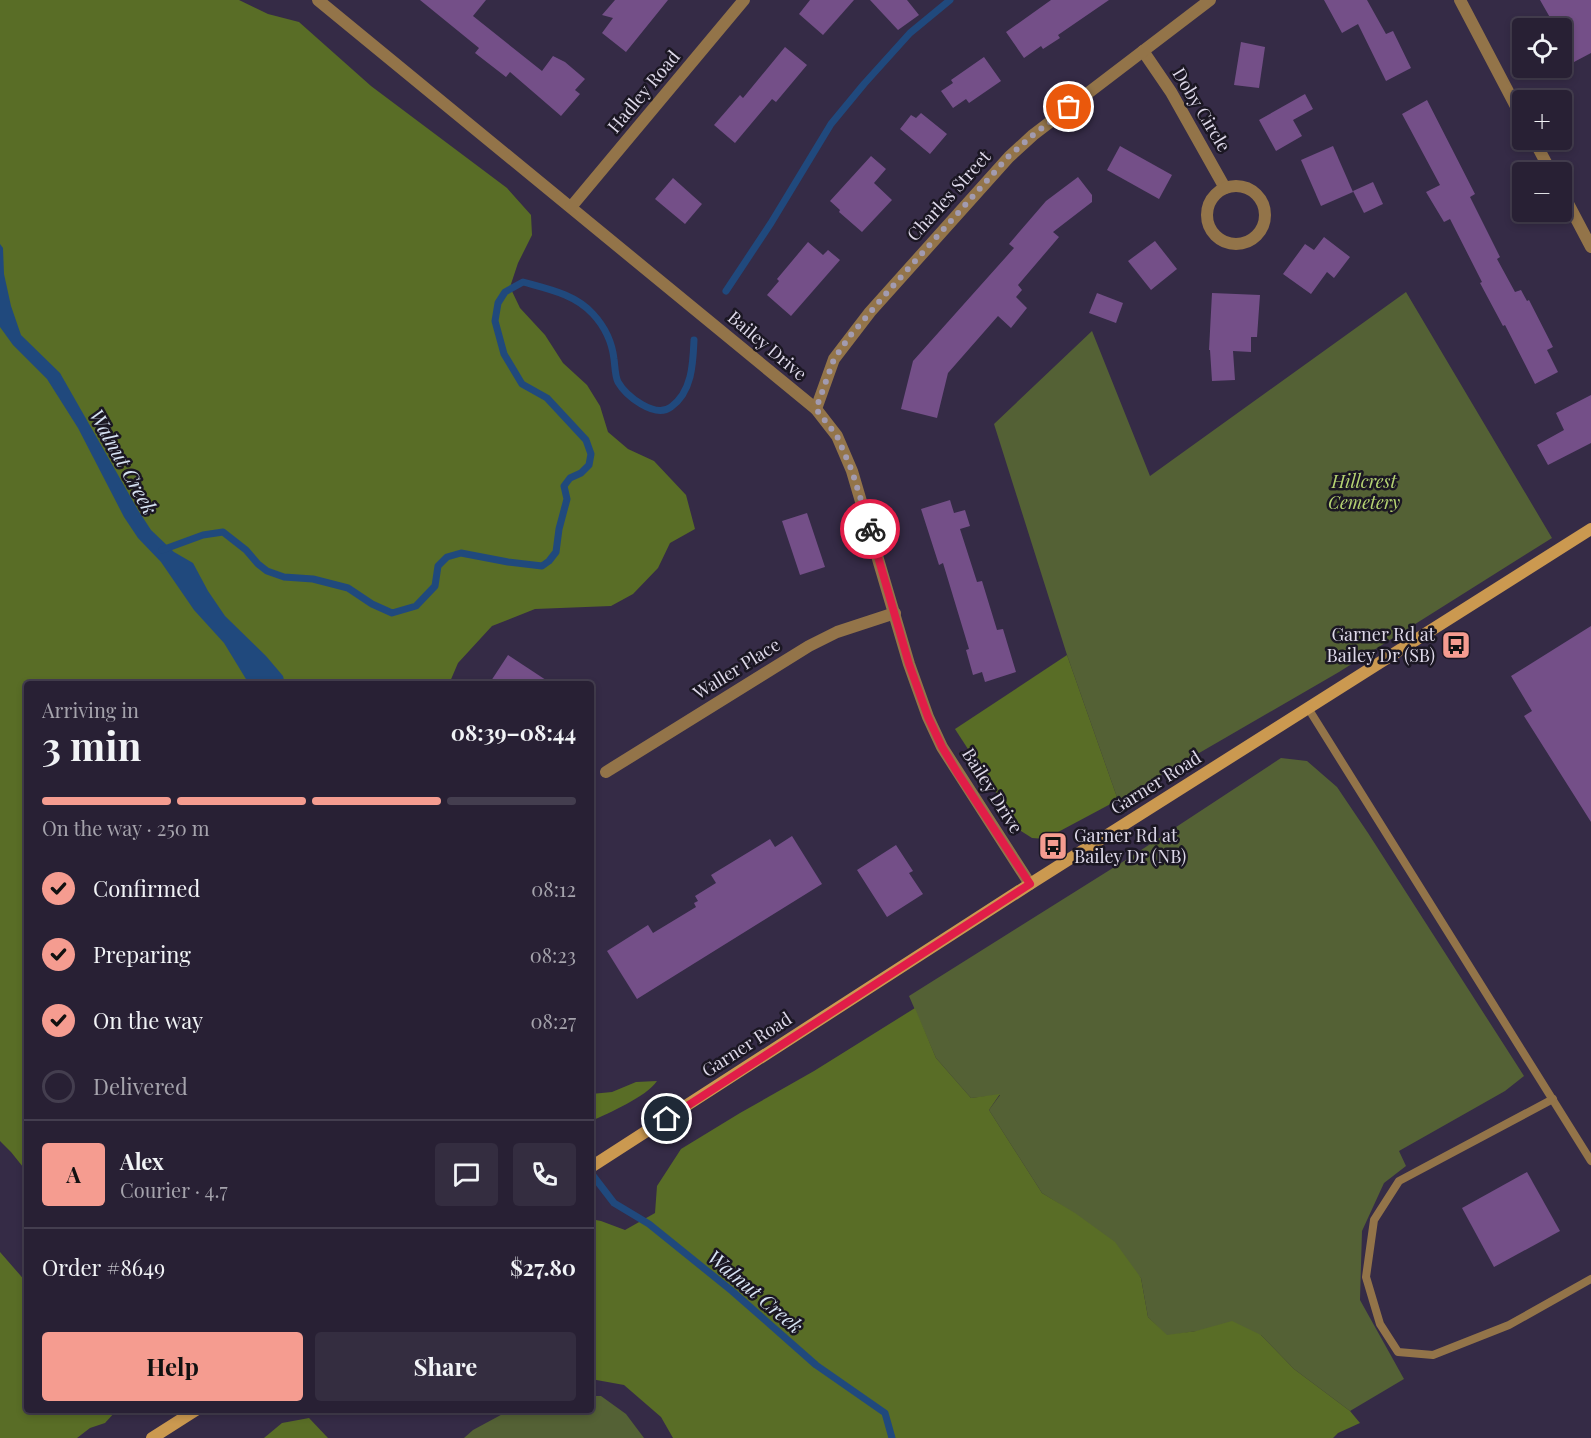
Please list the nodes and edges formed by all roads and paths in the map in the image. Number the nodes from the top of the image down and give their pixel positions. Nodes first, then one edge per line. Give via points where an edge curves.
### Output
1 (318, 0) edge
2 (744, 0) edge
3 (1210, 0) edge
4 (1460, 0) edge
5 (1143, 51) junction
6 (1512, 99) edge
7 (1226, 188) junction
8 (571, 207) junction
9 (1572, 211) edge
10 (1591, 247) edge
11 (816, 409) junction
12 (1591, 529) edge
13 (895, 613) junction
14 (1308, 708) junction
15 (606, 772) dead end
16 (1030, 884) junction
17 (1553, 1099) junction
18 (1591, 1161) edge
19 (594, 1165) edge
20 (1591, 1280) edge
21 (191, 1413) edge
22 (152, 1438) edge

1 - 8 street, Bailey Drive
2 - 8 street, Hadley Road
3 - 5 street, Charles Street
4 - 6 street
5 - 7 street, Doby Circle
5 - 11 street, Charles Street via 1008,157 850,336 834,359
7 - 7 street via 1208,206 1207,219 1221,240 1233,244 1246,242 1257,235 1265,211 1250,190
8 - 11 street, Bailey Drive
9 - 10 street
11 - 13 street, Bailey Drive via 837,436 852,471
12 - 14 main road, Garner Road
13 - 15 street, Waller Place via 809,645
13 - 16 street, Bailey Drive via 909,664 942,747
14 - 16 main road, Garner Road
14 - 17 lane
16 - 19 main road, Garner Road
17 - 18 lane
17 - 20 lane via 1399,1180 1374,1220 1366,1277 1380,1324 1398,1352 1433,1355 1509,1325
21 - 22 main road

